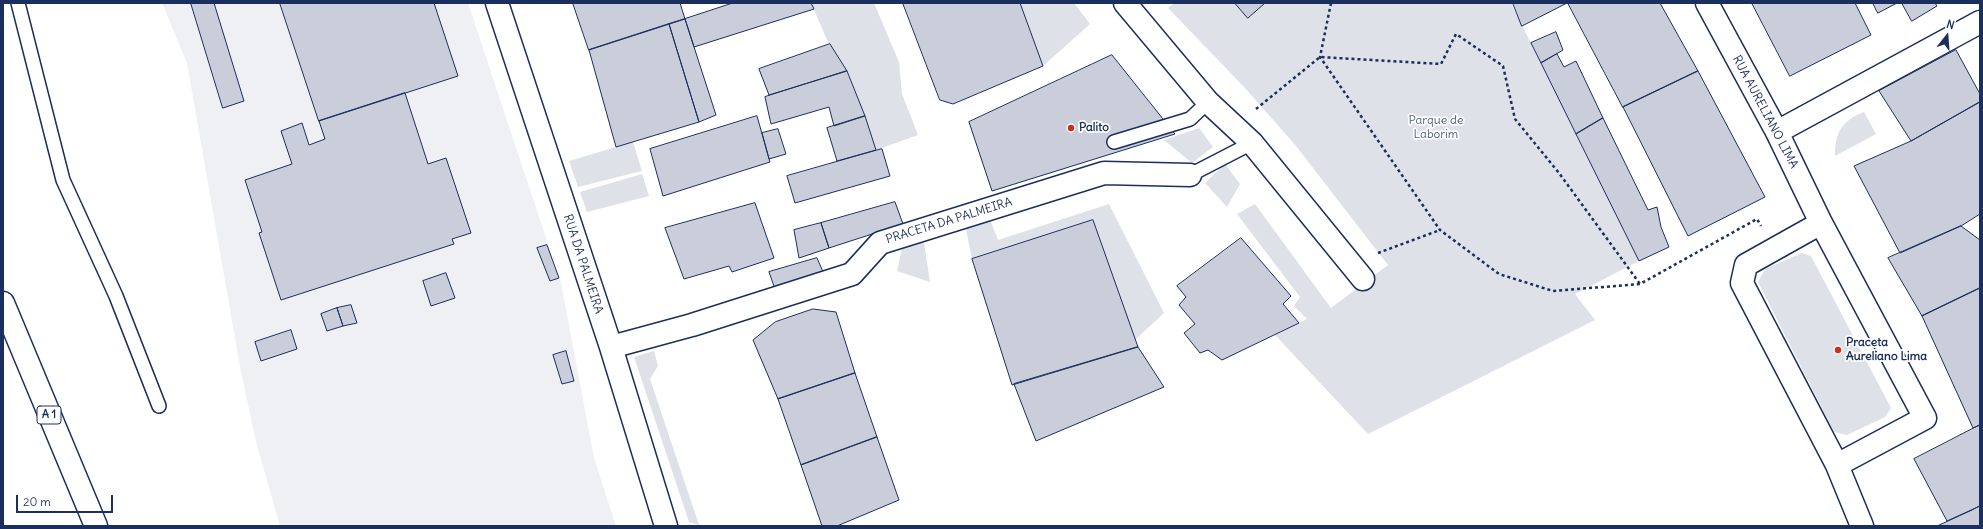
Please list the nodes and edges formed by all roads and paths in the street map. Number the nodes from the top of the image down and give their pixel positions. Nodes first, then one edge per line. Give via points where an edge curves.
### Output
1 (18, 3) edge
2 (497, 3) edge
3 (1125, 3) edge
4 (1332, 3) edge
5 (1707, 3) edge
6 (1980, 22) edge
7 (1320, 57) junction
8 (1208, 102) junction
9 (1777, 132) junction
10 (1114, 142) dead end
11 (1252, 143) junction
12 (1190, 175) joint
13 (1821, 223) junction
14 (1440, 230) junction
15 (1773, 250) junction
16 (1357, 271) joint
17 (1640, 284) junction
18 (3, 303) edge
19 (611, 347) junction
20 (159, 406) dead end
21 (1837, 465) junction
22 (96, 526) edge
23 (666, 526) edge
24 (1862, 526) edge

1 - 20 lane via 63,180 116,296
2 - 19 main road, RUA DA PALMEIRA
3 - 8 main road
4 - 7 path
5 - 9 main road, RUA AURELIANO LIMA
6 - 9 main road
7 - 8 path via 1256,109
7 - 14 path
7 - 17 path via 1441,64 1456,34 1503,66 1515,119 1559,173
8 - 10 lane via 1190,119
8 - 11 main road
9 - 13 main road, RUA AURELIANO LIMA
11 - 12 lane, PRACETA DA PALMEIRA
11 - 16 main road
12 - 19 main road, PRACETA DA PALMEIRA via 1104,173 880,243 852,274 692,325
13 - 15 main road
13 - 21 main road via 1925,418
14 - 16 path
14 - 17 path via 1499,274 1553,291
15 - 17 path via 1757,219
15 - 21 main road via 1746,266 1742,283
18 - 22 main road, A 1
19 - 23 main road, RUA DA PALMEIRA
21 - 24 main road

